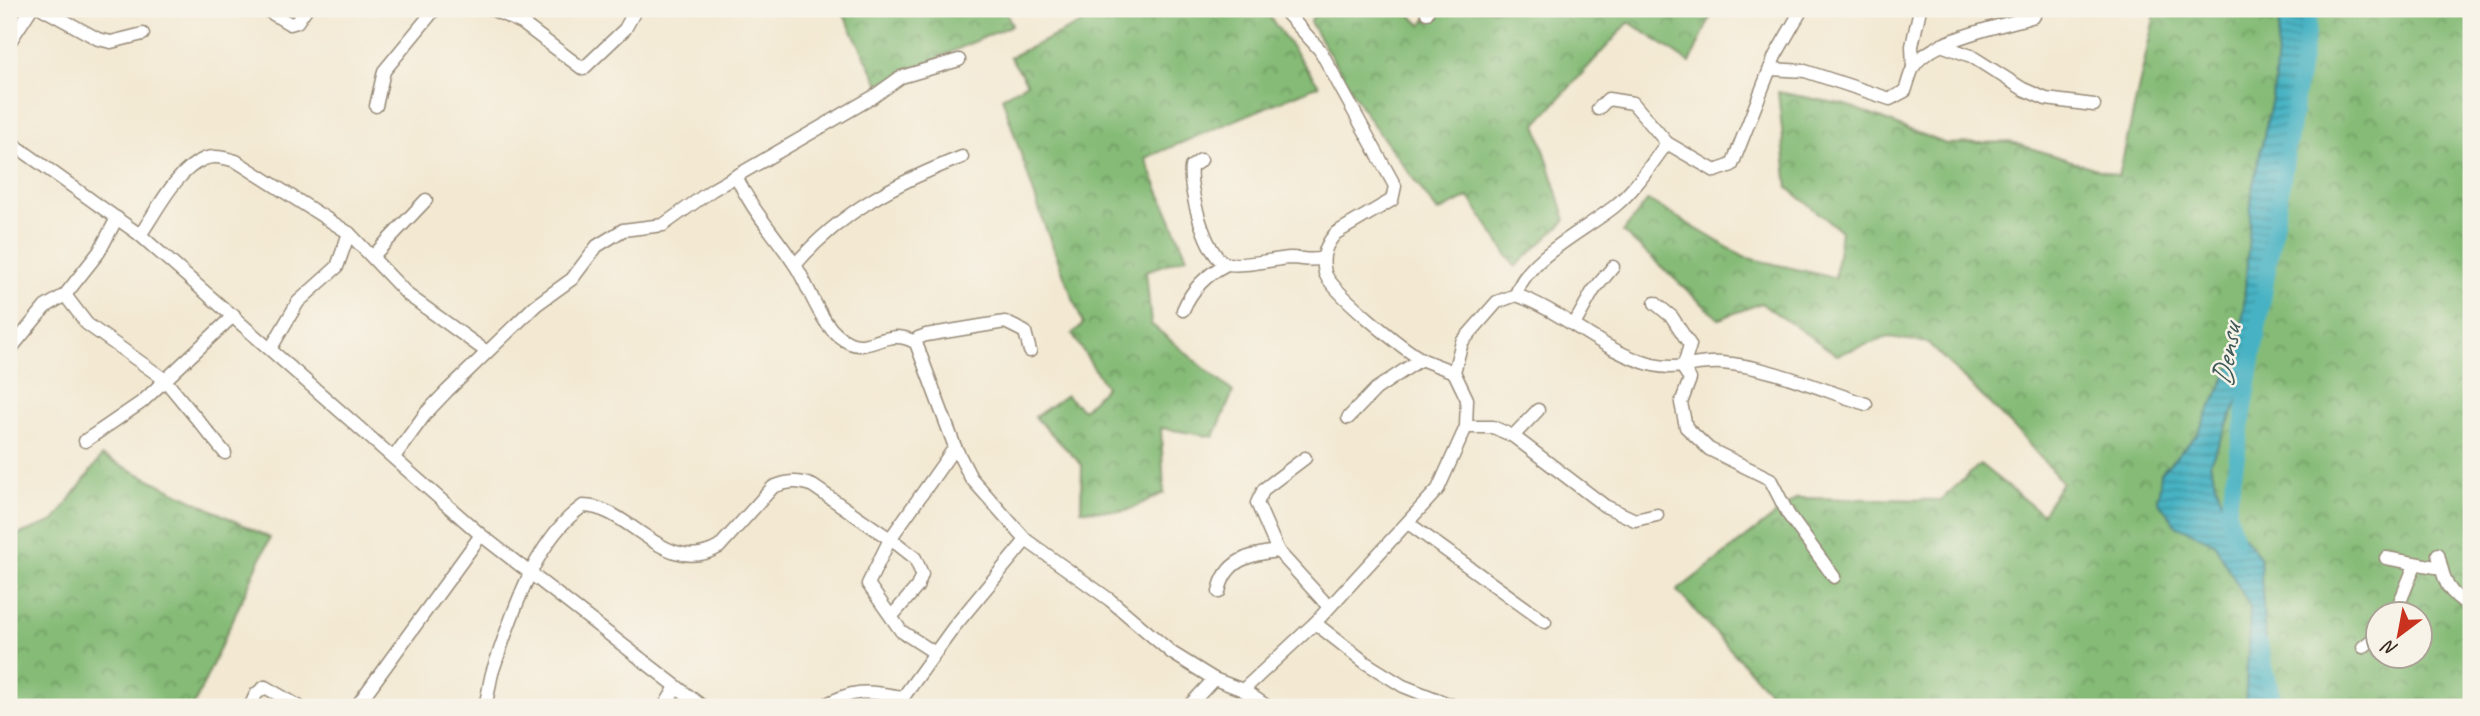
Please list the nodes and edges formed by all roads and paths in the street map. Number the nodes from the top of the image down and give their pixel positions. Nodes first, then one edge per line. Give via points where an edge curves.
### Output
1 (31, 9) edge
2 (43, 9) edge
3 (265, 9) edge
4 (306, 9) edge
5 (435, 9) edge
6 (491, 9) edge
7 (635, 9) edge
8 (1283, 9) edge
9 (1802, 9) edge
10 (1920, 9) edge
11 (2034, 16) dead end
12 (143, 34) dead end
13 (9, 43) edge
14 (1941, 45) junction
15 (959, 60) dead end
16 (1913, 66) junction
17 (1770, 69) junction
18 (376, 106) dead end
19 (2094, 106) dead end
20 (1598, 109) dead end
21 (9, 141) edge
22 (1667, 143) junction
23 (962, 157) dead end
24 (1201, 160) dead end
25 (736, 176) junction
26 (426, 200) dead end
27 (117, 218) junction
28 (349, 233) junction
29 (140, 234) junction
30 (373, 256) junction
31 (1322, 258) junction
32 (1227, 264) junction
33 (795, 265) junction
34 (1613, 267) dead end
35 (65, 295) junction
36 (1516, 295) junction
37 (1655, 303) dead end
38 (1183, 310) dead end
39 (234, 315) junction
40 (1574, 326) junction
41 (916, 343) junction
42 (271, 348) junction
43 (9, 351) edge
44 (1030, 351) dead end
45 (487, 352) junction
46 (1421, 359) junction
47 (1684, 368) junction
48 (1454, 372) junction
49 (164, 379) junction
50 (1866, 404) dead end
51 (1538, 410) dead end
52 (1348, 418) dead end
53 (1466, 427) junction
54 (1513, 436) junction
55 (85, 441) dead end
56 (955, 447) junction
57 (225, 453) dead end
58 (394, 457) junction
59 (1305, 458) dead end
60 (1657, 515) dead end
61 (1408, 523) junction
62 (481, 535) junction
63 (890, 539) junction
64 (1026, 540) junction
65 (1278, 551) junction
66 (2438, 554) dead end
67 (2386, 558) dead end
68 (2415, 565) junction
69 (2441, 568) junction
70 (531, 573) junction
71 (1834, 577) dead end
72 (1219, 592) dead end
73 (2401, 600) edge
74 (2471, 606) edge
75 (1329, 607) junction
76 (892, 616) junction
77 (1545, 622) dead end
78 (1315, 623) junction
79 (935, 653) junction
80 (1214, 678) junction
81 (676, 687) junction
82 (1243, 690) junction
83 (899, 702) edge
84 (250, 707) edge
85 (300, 707) edge
86 (356, 707) edge
87 (484, 707) edge
88 (664, 707) edge
89 (703, 707) edge
90 (821, 707) edge
91 (1188, 707) edge
92 (1268, 707) edge
93 (1456, 707) edge

1 - 13 street
2 - 12 street via 98,39 111,42
3 - 4 street via 290,24
5 - 18 street via 384,71
6 - 7 street via 522,23 583,69 625,29
8 - 31 street via 1320,50 1395,186 1392,200 1336,233
9 - 17 street
10 - 16 street via 1913,36
11 - 14 street
14 - 16 street via 1927,51
14 - 19 street via 1971,56 2046,99
15 - 25 street via 901,77
16 - 17 street via 1905,91 1890,99 1805,71
17 - 22 street via 1732,165 1715,171
20 - 22 street via 1608,99 1637,98
21 - 27 street
22 - 36 street via 1624,197 1540,262 1519,284
23 - 33 street via 896,184 864,203
24 - 32 street via 1190,173 1197,209 1210,246
25 - 33 street via 750,206
25 - 45 street via 663,225 623,230 597,246 572,279 536,305
26 - 30 street
27 - 29 street
27 - 35 street via 99,251
28 - 29 street via 236,160 217,156 202,160 182,175
28 - 30 street
28 - 42 street via 337,267 298,302
29 - 39 street
30 - 45 street via 408,295
31 - 32 street
31 - 46 street via 1326,276 1344,296
32 - 38 street via 1207,276
33 - 41 street via 829,325 846,341 855,345 905,336
34 - 40 street
35 - 43 street via 45,307
35 - 49 street via 87,324
36 - 40 street via 1550,307
36 - 48 street via 1497,302 1477,322 1462,342
37 - 47 street via 1672,317 1690,345
39 - 42 street
39 - 49 street
40 - 47 street via 1604,346 1654,365
41 - 44 street via 926,335 1005,321 1025,332
41 - 56 street
42 - 58 street
45 - 58 street via 425,413
46 - 48 street
46 - 52 street via 1376,389
47 - 50 street via 1704,363 1738,365
47 - 71 street via 1690,379 1681,403 1686,427 1709,449 1770,479 1788,514
48 - 53 street via 1467,399
49 - 55 street via 142,402
49 - 57 street
51 - 54 street
53 - 54 street via 1493,427
53 - 61 street via 1438,489
54 - 60 street via 1605,506 1635,520
56 - 63 street
56 - 64 street via 971,478
58 - 62 street
59 - 65 street via 1264,489 1257,503
61 - 75 street
61 - 77 street
62 - 70 street
62 - 86 street
63 - 70 street via 813,486 793,481 762,496 728,538 710,552 678,553 660,547 597,506 583,506 568,516
63 - 76 street via 868,584
63 - 76 street via 915,558 922,574 918,587
64 - 79 street
64 - 80 street via 1110,600 1172,653
65 - 72 street via 1248,554 1231,566
65 - 75 street
66 - 69 street
67 - 68 street
68 - 69 street
68 - 73 street
69 - 74 street via 2455,598
70 - 81 street
70 - 87 street via 513,609
75 - 78 street
76 - 79 street via 901,631
78 - 82 street
78 - 93 street via 1403,686
79 - 83 street
80 - 82 street
80 - 91 street
81 - 88 street
81 - 89 street
82 - 92 street
83 - 90 street via 871,691 845,694
84 - 85 street via 265,687

